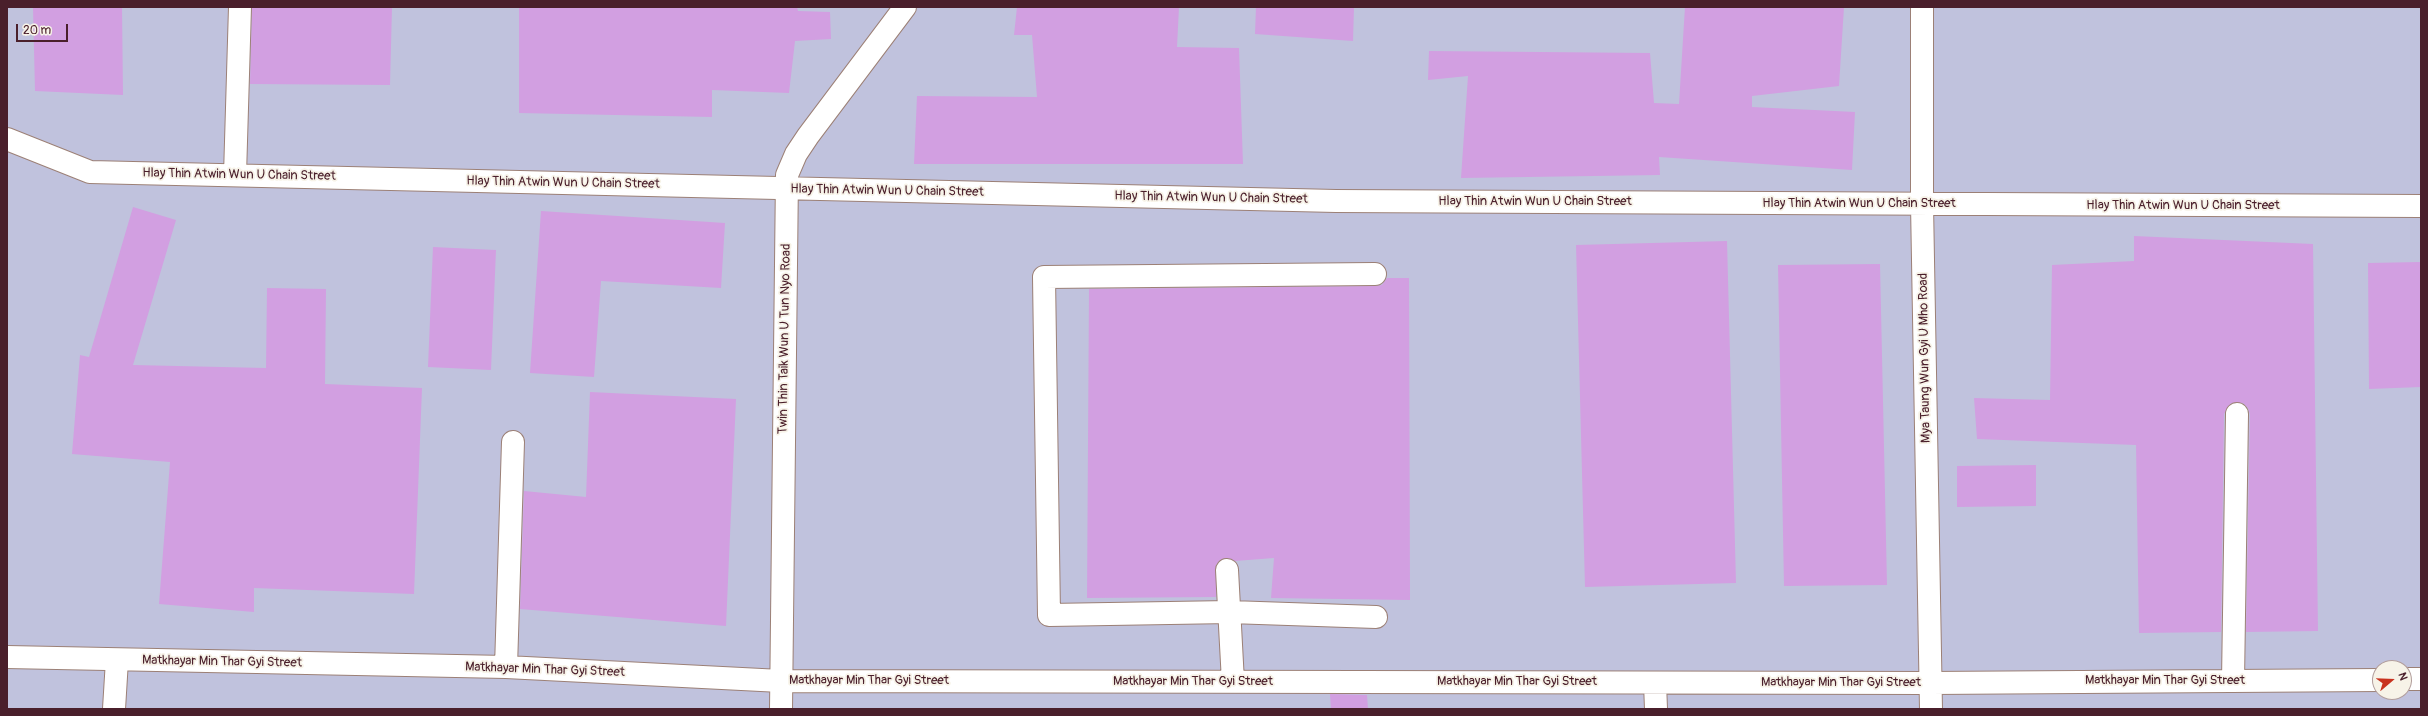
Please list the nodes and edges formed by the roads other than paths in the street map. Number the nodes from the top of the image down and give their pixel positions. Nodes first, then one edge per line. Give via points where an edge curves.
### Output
1 (240, 7) edge
2 (905, 7) edge
3 (1922, 7) edge
4 (7, 139) edge
5 (235, 175) junction
6 (786, 189) junction
7 (1922, 204) junction
8 (2421, 206) edge
9 (1374, 274) dead end
10 (2237, 414) dead end
11 (513, 442) dead end
12 (1227, 570) dead end
13 (1230, 612) junction
14 (1376, 618) dead end
15 (117, 660) junction
16 (8, 661) edge
17 (506, 667) junction
18 (2372, 680) edge
19 (781, 681) junction
20 (2233, 681) junction
21 (1233, 682) junction
22 (1655, 683) junction
23 (1931, 683) junction
24 (114, 709) edge
25 (781, 709) edge
26 (1656, 709) edge
27 (1931, 709) edge

1 - 5 street
2 - 6 street, Twin Thin Taik Wun U Tun Nyo Road via 796,154 787,175
3 - 7 street, Mya Taung Wun Gyi U Mho Road
4 - 5 street, Hlay Thin Atwin Wun U Chain Street via 90,172
5 - 6 street, Hlay Thin Atwin Wun U Chain Street
6 - 7 street, Hlay Thin Atwin Wun U Chain Street via 1336,200
6 - 19 street, Twin Thin Taik Wun U Tun Nyo Road
7 - 8 street, Hlay Thin Atwin Wun U Chain Street
7 - 23 street, Mya Taung Wun Gyi U Mho Road
9 - 13 street via 1044,277 1049,615
10 - 20 street
11 - 17 street
12 - 13 street
13 - 14 street
13 - 21 street
15 - 16 street, Matkhayar Min Thar Gyi Street
15 - 17 street, Matkhayar Min Thar Gyi Street
15 - 24 street
17 - 19 street, Matkhayar Min Thar Gyi Street
18 - 20 street, Matkhayar Min Thar Gyi Street
19 - 21 street, Matkhayar Min Thar Gyi Street
19 - 25 street, Twin Thin Taik Wun U Tun Nyo Road
20 - 23 street, Matkhayar Min Thar Gyi Street
21 - 22 street, Matkhayar Min Thar Gyi Street
22 - 23 street, Matkhayar Min Thar Gyi Street
22 - 26 street
23 - 27 street, Mya Taung Wun Gyi U Mho Road

